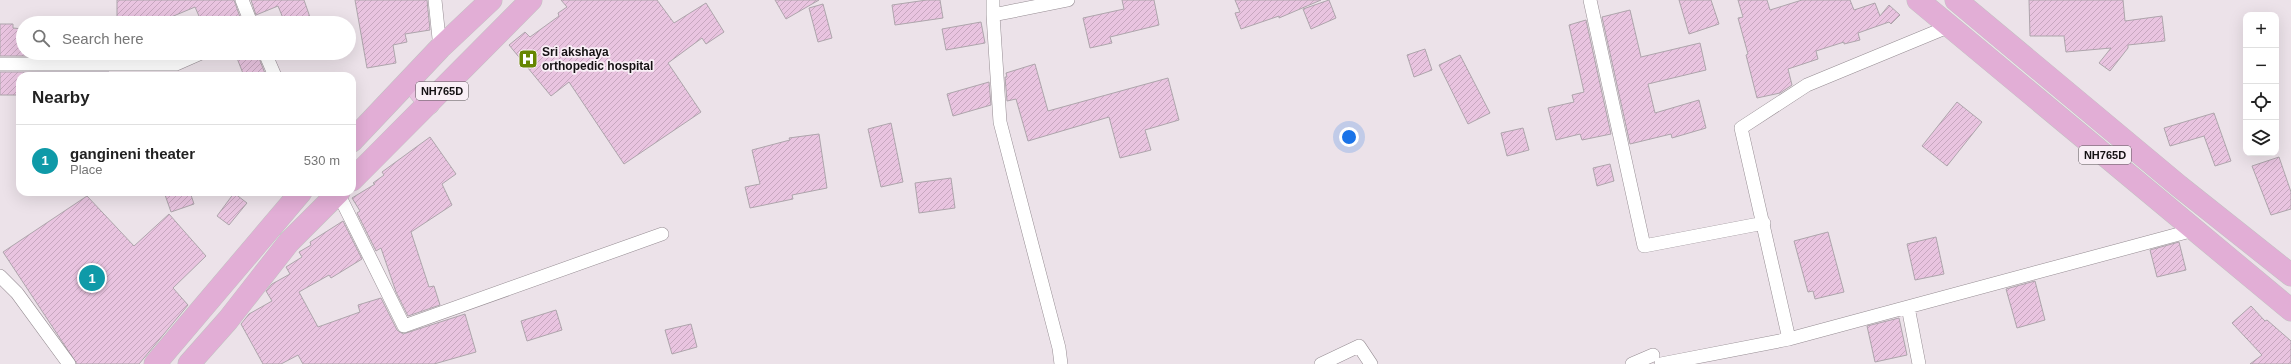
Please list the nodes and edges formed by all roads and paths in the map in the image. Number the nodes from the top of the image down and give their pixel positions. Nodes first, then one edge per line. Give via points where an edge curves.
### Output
1 (242, 0) edge
2 (435, 0) edge
3 (491, 0) edge
4 (531, 0) edge
5 (993, 0) edge
6 (1068, 0) edge
7 (1590, 0) edge
8 (1918, 0) edge
9 (1956, 0) edge
10 (993, 15) junction
11 (248, 16) edge
12 (1950, 26) junction
13 (440, 48) junction
14 (185, 60) edge
15 (268, 60) edge
16 (0, 64) edge
17 (273, 72) edge
18 (411, 81) junction
19 (429, 104) junction
20 (356, 137) edge
21 (356, 175) edge
22 (297, 196) edge
23 (335, 196) edge
24 (347, 196) edge
25 (1764, 223) junction
26 (2194, 230) junction
27 (662, 234) dead end
28 (0, 276) edge
29 (2291, 276) edge
30 (1908, 307) junction
31 (2291, 310) edge
32 (1790, 339) junction
33 (1657, 359) edge
34 (69, 364) edge
35 (154, 364) edge
36 (189, 364) edge
37 (1061, 364) edge
38 (1322, 364) edge
39 (1371, 364) edge
40 (1632, 364) edge
41 (1919, 364) edge

1 - 11 street
2 - 13 street
3 - 13 highway, NH765D
4 - 19 highway, NH765D
5 - 10 street
6 - 10 street
7 - 25 street via 1644,246
8 - 12 highway, NH765D
9 - 29 highway, NH765D
10 - 37 street via 1000,122
12 - 25 street via 1807,85 1741,128
12 - 26 highway, NH765D
13 - 18 highway, NH765D
14 - 16 street via 176,64
15 - 17 street
18 - 19 main road
18 - 20 highway, NH765D
19 - 21 highway, NH765D
22 - 35 highway
23 - 36 highway, NH765D via 289,242 228,320
24 - 27 street via 404,326
25 - 32 street
26 - 30 street
26 - 31 highway, NH765D
28 - 34 street via 17,293
30 - 32 street
30 - 41 street
32 - 33 street
33 - 40 street
38 - 39 street via 1359,346

